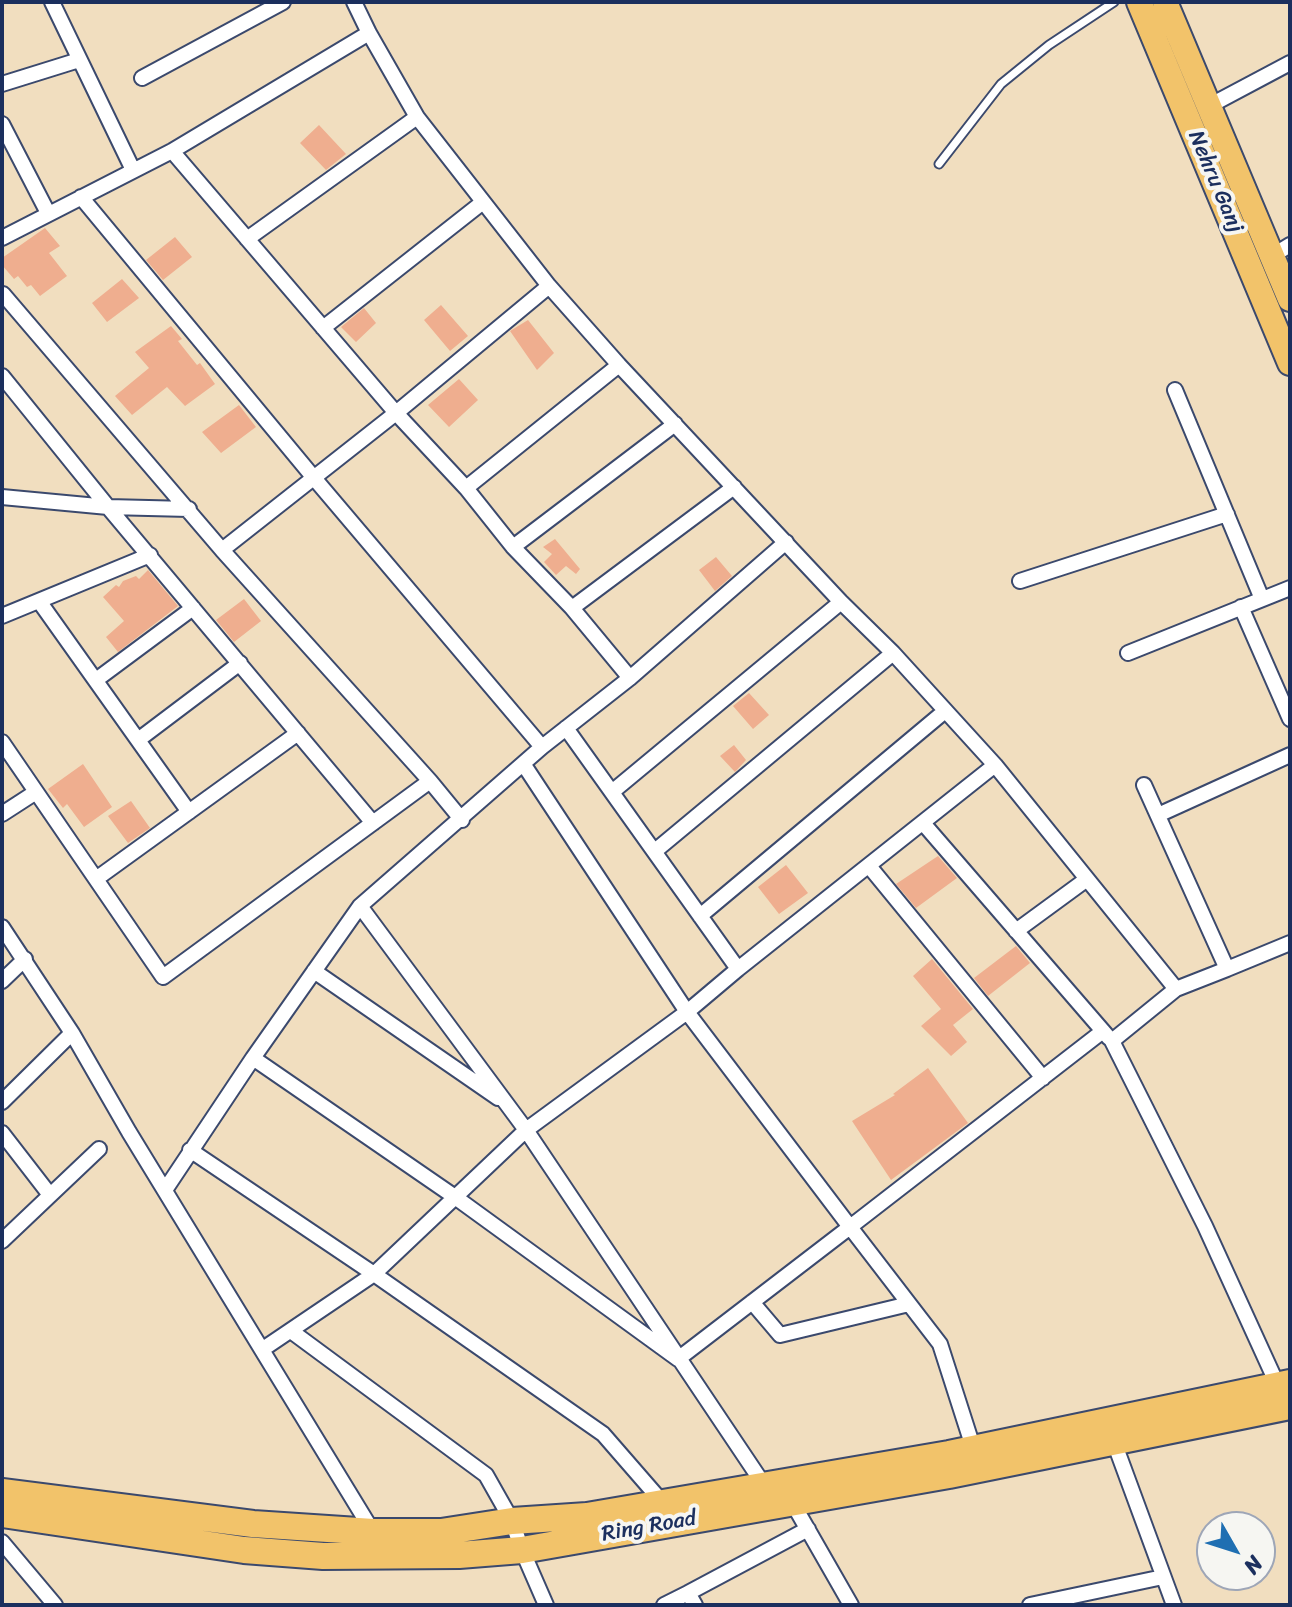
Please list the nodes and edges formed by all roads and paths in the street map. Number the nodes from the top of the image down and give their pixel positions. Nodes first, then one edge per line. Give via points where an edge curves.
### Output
1 (52, 2) edge
2 (283, 2) edge
3 (354, 2) edge
4 (1114, 2) edge
5 (1139, 2) edge
6 (1165, 2) edge
7 (369, 33) junction
8 (79, 60) junction
9 (1290, 63) edge
10 (142, 78) dead end
11 (2, 84) edge
12 (1209, 106) junction
13 (417, 117) junction
14 (2, 124) edge
15 (172, 151) junction
16 (939, 164) dead end
17 (133, 170) junction
18 (81, 197) junction
19 (483, 202) junction
20 (48, 213) junction
21 (2, 238) edge
22 (247, 239) junction
23 (1281, 250) edge
24 (549, 286) junction
25 (2, 294) edge
26 (1290, 299) edge
27 (323, 328) junction
28 (1290, 363) edge
29 (619, 365) junction
30 (2, 376) edge
31 (1175, 390) dead end
32 (396, 413) junction
33 (675, 424) junction
34 (314, 478) junction
35 (734, 487) junction
36 (466, 488) junction
37 (2, 497) edge
38 (108, 507) junction
39 (189, 509) junction
40 (1227, 514) junction
41 (786, 542) junction
42 (513, 547) junction
43 (222, 550) junction
44 (150, 555) junction
45 (1020, 581) dead end
46 (1290, 588) edge
47 (1262, 599) junction
48 (39, 601) junction
49 (841, 602) junction
50 (1241, 607) junction
51 (193, 608) junction
52 (572, 608) junction
53 (2, 616) edge
54 (893, 653) junction
55 (1128, 653) dead end
56 (240, 663) junction
57 (630, 678) junction
58 (96, 680) junction
59 (945, 711) junction
60 (1290, 719) edge
61 (566, 728) junction
62 (298, 733) junction
63 (138, 740) junction
64 (2, 742) edge
65 (542, 747) junction
66 (1290, 755) edge
67 (524, 765) junction
68 (995, 765) junction
69 (430, 781) junction
70 (1144, 785) dead end
71 (36, 792) junction
72 (612, 792) junction
73 (189, 812) junction
74 (2, 814) edge
75 (1158, 815) junction
76 (462, 820) junction
77 (373, 823) junction
78 (923, 823) junction
79 (655, 851) junction
80 (869, 866) junction
81 (96, 879) junction
82 (1087, 879) junction
83 (360, 906) junction
84 (700, 916) junction
85 (2, 927) edge
86 (1016, 931) junction
87 (1290, 943) edge
88 (25, 959) junction
89 (738, 969) junction
90 (1227, 969) junction
91 (314, 971) junction
92 (2, 981) edge
93 (1176, 989) junction
94 (687, 1012) junction
95 (72, 1033) junction
96 (1108, 1036) junction
97 (253, 1058) junction
98 (1043, 1078) junction
99 (2, 1102) edge
100 (508, 1105) junction
101 (526, 1130) junction
102 (2, 1133) edge
103 (99, 1149) dead end
104 (190, 1150) junction
105 (165, 1190) junction
106 (50, 1195) junction
107 (455, 1197) junction
108 (850, 1227) junction
109 (2, 1241) edge
110 (374, 1274) junction
111 (752, 1302) junction
112 (909, 1304) junction
113 (291, 1331) junction
114 (263, 1349) junction
115 (678, 1359) junction
116 (1286, 1392) edge
117 (1114, 1442) junction
118 (973, 1447) junction
119 (764, 1485) junction
120 (2, 1492) edge
121 (792, 1502) junction
122 (663, 1503) junction
123 (2, 1514) edge
124 (512, 1521) junction
125 (808, 1529) junction
126 (373, 1532) junction
127 (2, 1542) edge
128 (522, 1550) junction
129 (1163, 1577) junction
130 (691, 1599) edge
131 (55, 1605) edge
132 (546, 1605) edge
133 (664, 1605) edge
134 (851, 1605) edge
135 (1030, 1605) edge
136 (1174, 1605) edge

1 - 8 street
2 - 10 street
3 - 7 street
4 - 16 lane via 1001,84
5 - 28 main road, Nehru Ganj
6 - 12 main road, Nehru Ganj
7 - 13 street
7 - 15 street
8 - 11 street
8 - 17 street
9 - 12 street
12 - 23 main road, Nehru Ganj
13 - 19 street
13 - 22 street
14 - 20 street
15 - 17 street
15 - 22 street
17 - 18 street
18 - 20 street
18 - 34 street
19 - 24 street
19 - 27 street
20 - 21 street
22 - 27 street
23 - 26 main road, Nehru Ganj
24 - 29 street
24 - 32 street
25 - 39 street
27 - 32 street
29 - 33 street
29 - 36 street
30 - 38 street
31 - 40 street
32 - 34 street
32 - 36 street
33 - 35 street
33 - 42 street
34 - 43 street
34 - 65 street
35 - 41 street
35 - 52 street
36 - 42 street
37 - 38 street
38 - 39 street
38 - 44 street
39 - 43 street
40 - 45 street
40 - 47 street
41 - 49 street
41 - 57 street
42 - 52 street
43 - 69 street
44 - 48 street
44 - 51 street
46 - 47 street
47 - 50 street
48 - 53 street
48 - 58 street
49 - 54 street
49 - 72 street
50 - 55 street
50 - 60 street
51 - 56 street
51 - 58 street
52 - 57 street
54 - 59 street
54 - 79 street
56 - 62 street
56 - 63 street
57 - 61 street
58 - 63 street
59 - 68 street
59 - 84 street
61 - 65 street
61 - 72 street
62 - 73 street
62 - 77 street
63 - 73 street
64 - 71 street
65 - 67 street
66 - 75 street
67 - 76 street
67 - 94 street
68 - 78 street
68 - 82 street
69 - 76 street
69 - 77 street
70 - 75 street
71 - 74 street
71 - 81 street
72 - 79 street
73 - 81 street
75 - 90 street
76 - 83 street
77 - 81 street via 163,977
78 - 80 street
78 - 86 street
79 - 84 street
80 - 89 street
80 - 98 street
82 - 86 street
82 - 93 street
83 - 91 street
83 - 100 street
84 - 89 street
85 - 88 street
86 - 96 street
87 - 90 street
88 - 92 street
88 - 95 street
89 - 94 street
90 - 93 street
91 - 97 street
91 - 100 street
93 - 96 street
94 - 101 street
94 - 108 street
95 - 99 street
95 - 105 street
96 - 98 street
96 - 116 street
97 - 104 street
97 - 107 street
98 - 108 street
100 - 101 street
101 - 107 street
101 - 115 street
102 - 106 street
103 - 106 street
104 - 105 street
104 - 110 street
105 - 114 street
106 - 109 street
107 - 110 street
107 - 115 street
108 - 111 street
108 - 112 street
110 - 113 street
110 - 122 street via 603,1434
111 - 112 street via 780,1335
111 - 115 street
112 - 118 street via 940,1344
113 - 114 street
113 - 124 street via 486,1475
114 - 126 street
115 - 119 street
116 - 117 highway, Ring Road
116 - 118 highway, Ring Road
117 - 121 highway, Ring Road
117 - 129 street
118 - 119 highway, Ring Road
119 - 122 highway, Ring Road
120 - 126 highway, Ring Road via 224,1521
121 - 125 street
121 - 128 highway, Ring Road
122 - 124 highway, Ring Road
123 - 128 highway, Ring Road via 244,1550 323,1556
124 - 126 highway, Ring Road via 441,1532
124 - 128 street
125 - 130 street
125 - 134 street
127 - 131 street
128 - 132 street
129 - 135 street
129 - 136 street
130 - 133 street

